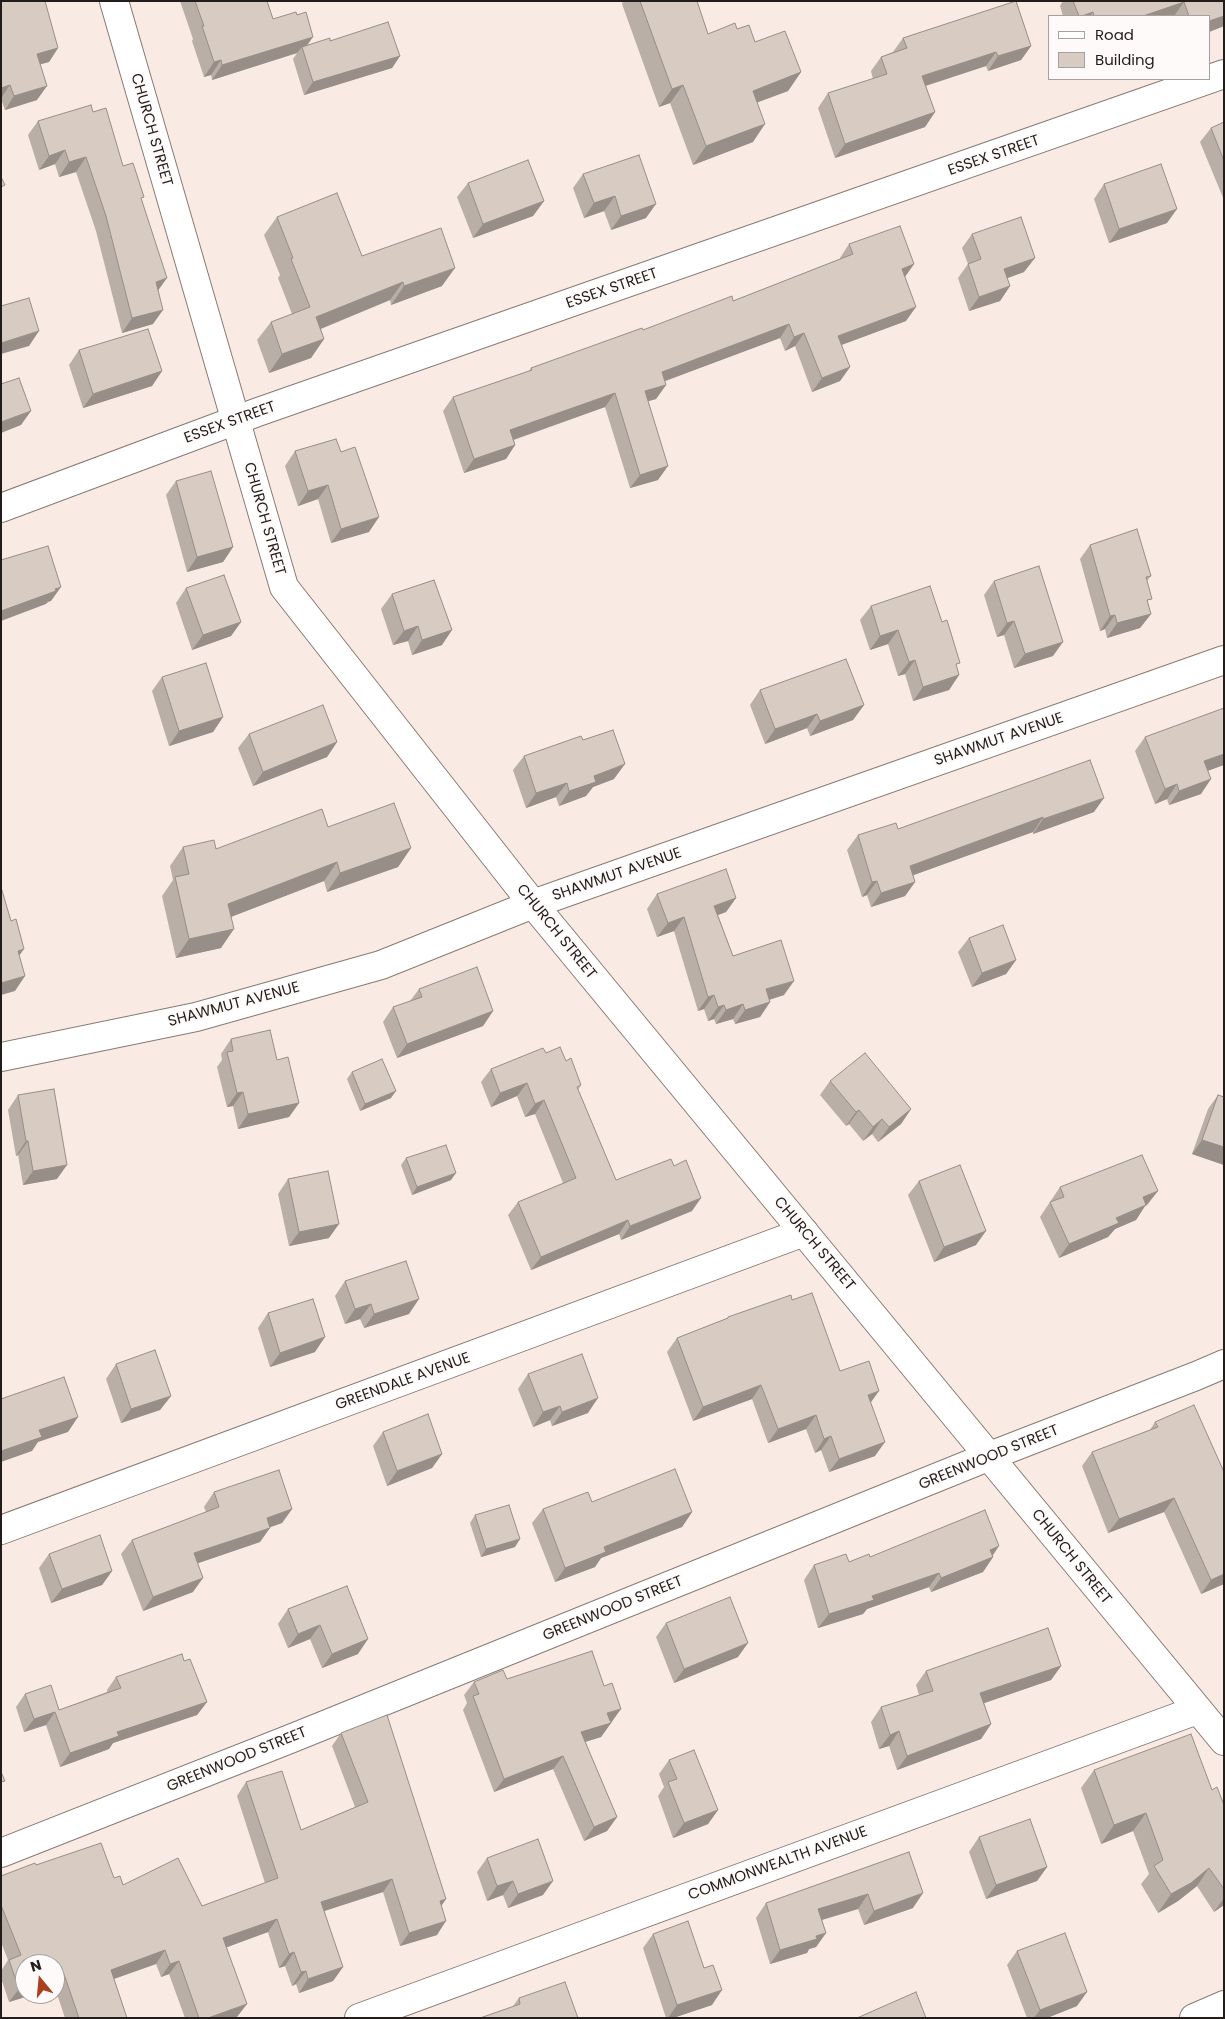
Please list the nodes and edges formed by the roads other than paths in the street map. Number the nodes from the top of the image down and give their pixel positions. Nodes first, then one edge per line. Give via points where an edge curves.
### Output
1 (114, 1) edge
2 (1224, 74) edge
3 (1210, 79) edge
4 (1207, 80) edge
5 (235, 420) junction
6 (1, 508) edge
7 (1224, 660) edge
8 (533, 904) junction
9 (1, 1057) edge
10 (804, 1232) junction
11 (1224, 1364) edge
12 (990, 1456) junction
13 (1, 1530) edge
14 (1197, 1710) junction
15 (1224, 1741) edge
16 (1, 1853) edge
17 (1224, 2005) edge
18 (358, 2018) edge
19 (1194, 2018) edge

1 - 5 street, CHURCH STREET
2 - 3 street, ESSEX STREET
4 - 5 street, ESSEX STREET
5 - 6 street, ESSEX STREET
5 - 8 street, CHURCH STREET via 284,587
7 - 8 street, SHAWMUT AVENUE
8 - 9 street, SHAWMUT AVENUE via 381,965 196,1017
8 - 10 street, CHURCH STREET
10 - 12 street, CHURCH STREET
10 - 13 street, GREENDALE AVENUE
11 - 12 street, GREENWOOD STREET
12 - 14 street, CHURCH STREET
12 - 16 street, GREENWOOD STREET
14 - 15 street, CHURCH STREET
14 - 18 street, COMMONWEALTH AVENUE
17 - 19 street

